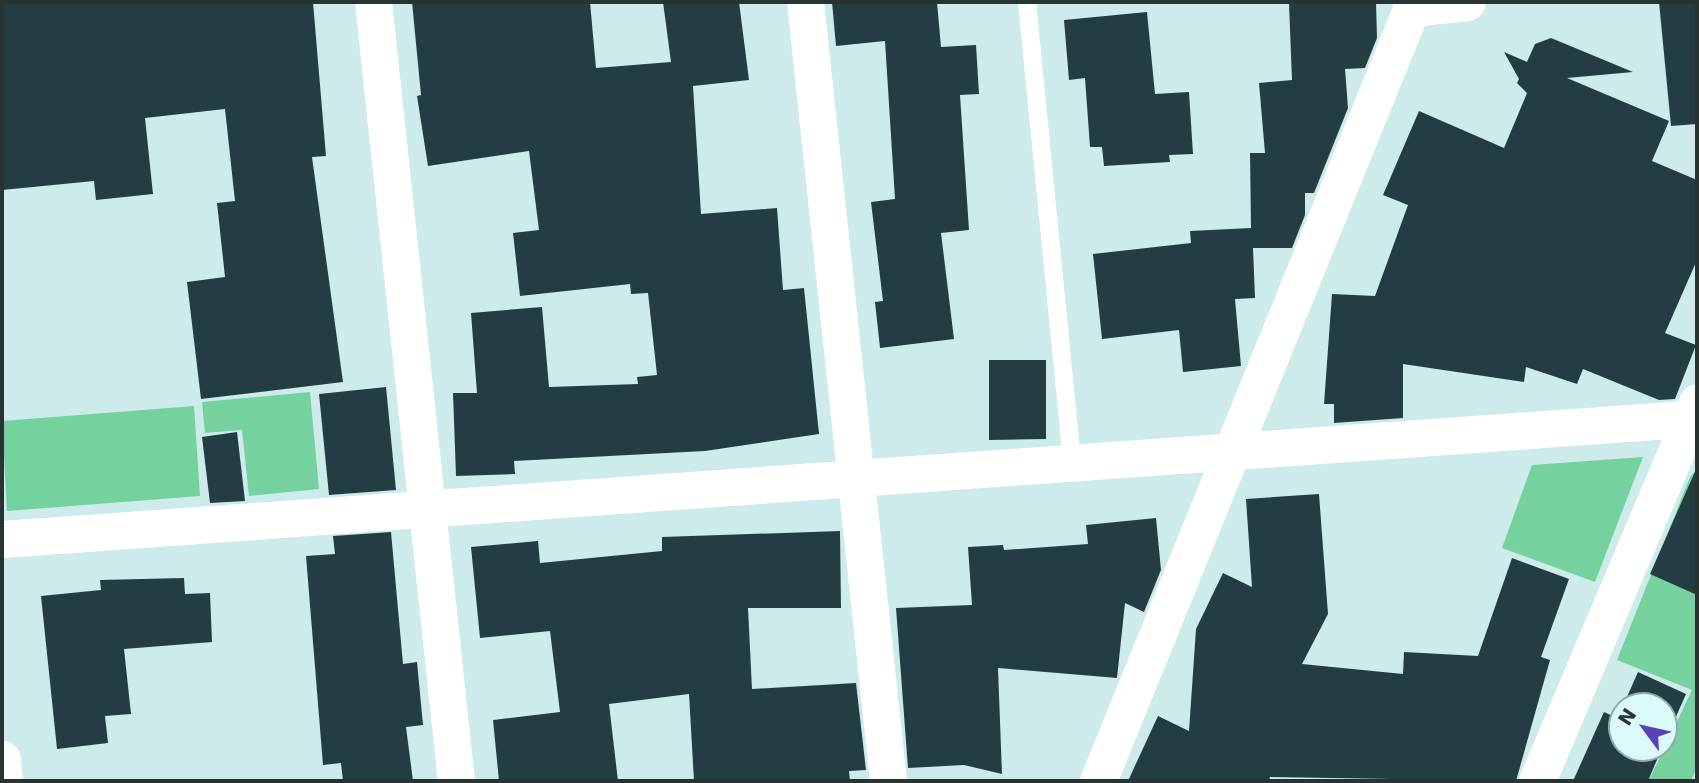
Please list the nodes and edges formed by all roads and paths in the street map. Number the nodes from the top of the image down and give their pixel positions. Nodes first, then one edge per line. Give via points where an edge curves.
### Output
1 (373, 2) edge
2 (805, 2) edge
3 (1027, 2) edge
4 (1467, 2) edge
5 (1412, 5) edge
6 (1695, 413) edge
7 (1232, 451) junction
8 (1072, 462) junction
9 (856, 476) junction
10 (427, 508) junction
11 (2, 539) edge
12 (2, 759) edge
13 (4, 781) edge
14 (456, 781) edge
15 (888, 781) edge
16 (1098, 781) edge
17 (1537, 781) edge

1 - 10 street
2 - 9 street
3 - 8 lane
4 - 5 street
5 - 7 street
6 - 7 street
6 - 17 street
7 - 8 street
7 - 16 street
8 - 9 street
9 - 10 street
9 - 15 street
10 - 11 street
10 - 14 street
12 - 13 street

